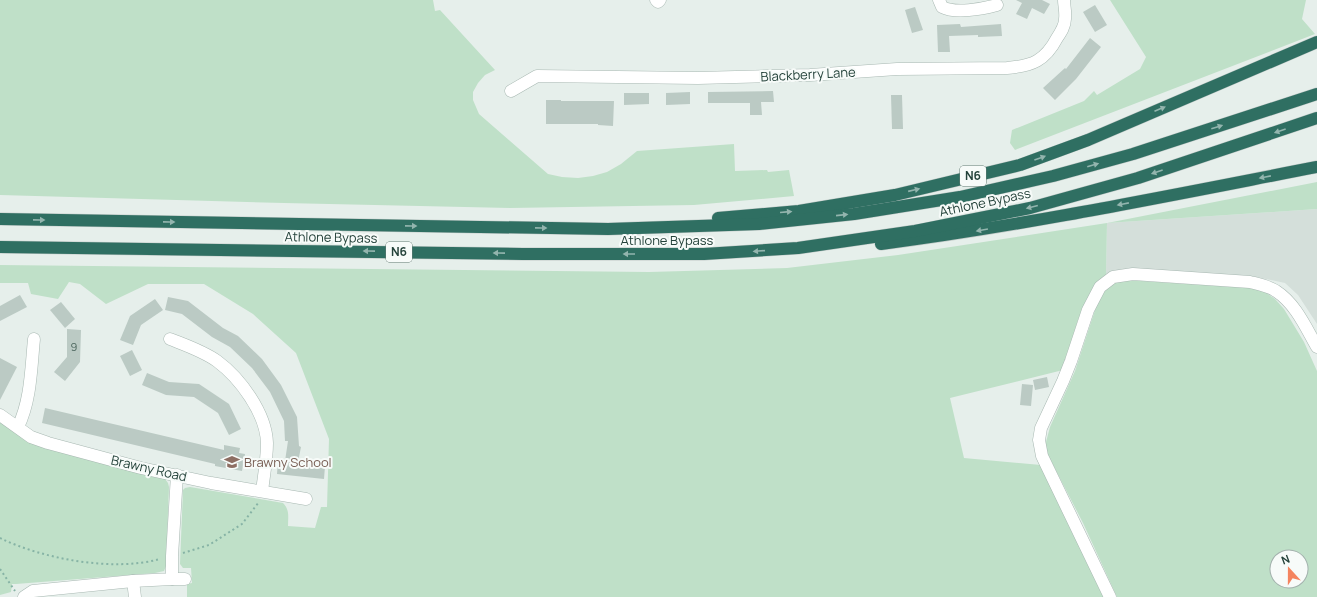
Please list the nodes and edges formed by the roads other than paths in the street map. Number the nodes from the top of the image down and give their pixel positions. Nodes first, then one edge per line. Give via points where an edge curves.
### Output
1 (656, 0) edge
2 (660, 0) edge
3 (939, 0) edge
4 (1064, 0) edge
5 (996, 5) dead end
6 (1317, 42) edge
7 (511, 91) dead end
8 (1317, 94) edge
9 (1317, 118) edge
10 (1317, 168) edge
11 (0, 219) edge
12 (608, 229) junction
13 (0, 247) edge
14 (798, 248) junction
15 (34, 339) dead end
16 (170, 339) dead end
17 (1317, 347) edge
18 (0, 415) edge
19 (18, 427) junction
20 (177, 475) junction
21 (262, 491) junction
22 (306, 499) dead end
23 (172, 579) junction
24 (186, 579) dead end
25 (133, 581) junction
26 (20, 594) edge
27 (135, 597) edge
28 (1110, 597) edge

1 - 2 street
3 - 5 street via 942,7 951,10
4 - 7 street, Blackberry Lane via 1064,26 1053,46 1042,58 1024,66 738,77 536,76
12 -> 6 highway, N6 via 799,211 895,195 1020,165 1088,140
12 -> 8 highway, Athlone Bypass / N6 via 759,224 854,214 960,197 1053,176 1133,154
9 -> 14 highway, Athlone Bypass / N6 via 1138,178 1030,208 915,231
10 -> 14 highway, N6 via 949,235 853,248
11 -> 12 highway, Athlone Bypass / N6
14 -> 13 highway, Athlone Bypass / N6 via 688,254 523,254
15 - 19 street via 28,398
16 - 21 street via 216,360 251,398 266,437 266,465
17 - 28 street via 1293,307 1278,292 1261,285 1250,282 1134,274 1113,277 1100,287 1088,310 1072,361 1041,428 1039,440 1042,456
18 - 19 street, Brawny Road
19 - 20 street, Brawny Road via 31,437 48,443
20 - 21 street, Brawny Road
20 - 23 street
21 - 22 street, Brawny Road
23 - 24 street
23 - 25 street
25 - 26 street
25 - 27 street

